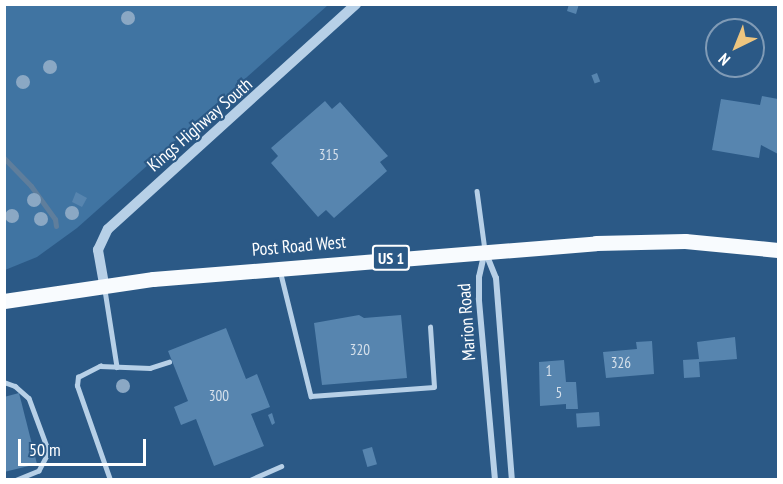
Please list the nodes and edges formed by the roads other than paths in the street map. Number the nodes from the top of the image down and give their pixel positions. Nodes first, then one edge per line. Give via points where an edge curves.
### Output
1 (356, 4) edge
2 (477, 191) dead end
3 (778, 250) edge
4 (485, 251) junction
5 (279, 268) junction
6 (104, 284) junction
7 (4, 301) edge
8 (430, 327) dead end
9 (169, 362) dead end
10 (117, 367) junction
11 (4, 382) edge
12 (281, 466) dead end
13 (17, 480) edge
14 (110, 480) edge
15 (250, 480) edge
16 (495, 480) edge
17 (512, 480) edge

1 - 6 street, Kings Highway South via 108,229 98,250
2 - 4 lane
3 - 4 main road, Post Road West / US 1 via 661,241
4 - 5 main road, Post Road West / US 1
4 - 16 street, Marion Road via 478,277
4 - 17 street, Marion Road via 496,278
5 - 6 main road, Post Road West / US 1
5 - 8 lane via 311,396 434,387
6 - 7 main road, Post Road West / US 1
6 - 10 lane
9 - 10 lane via 150,368
10 - 14 lane via 100,366 85,371 77,382
11 - 13 lane via 29,398 49,452 39,471
12 - 15 lane

